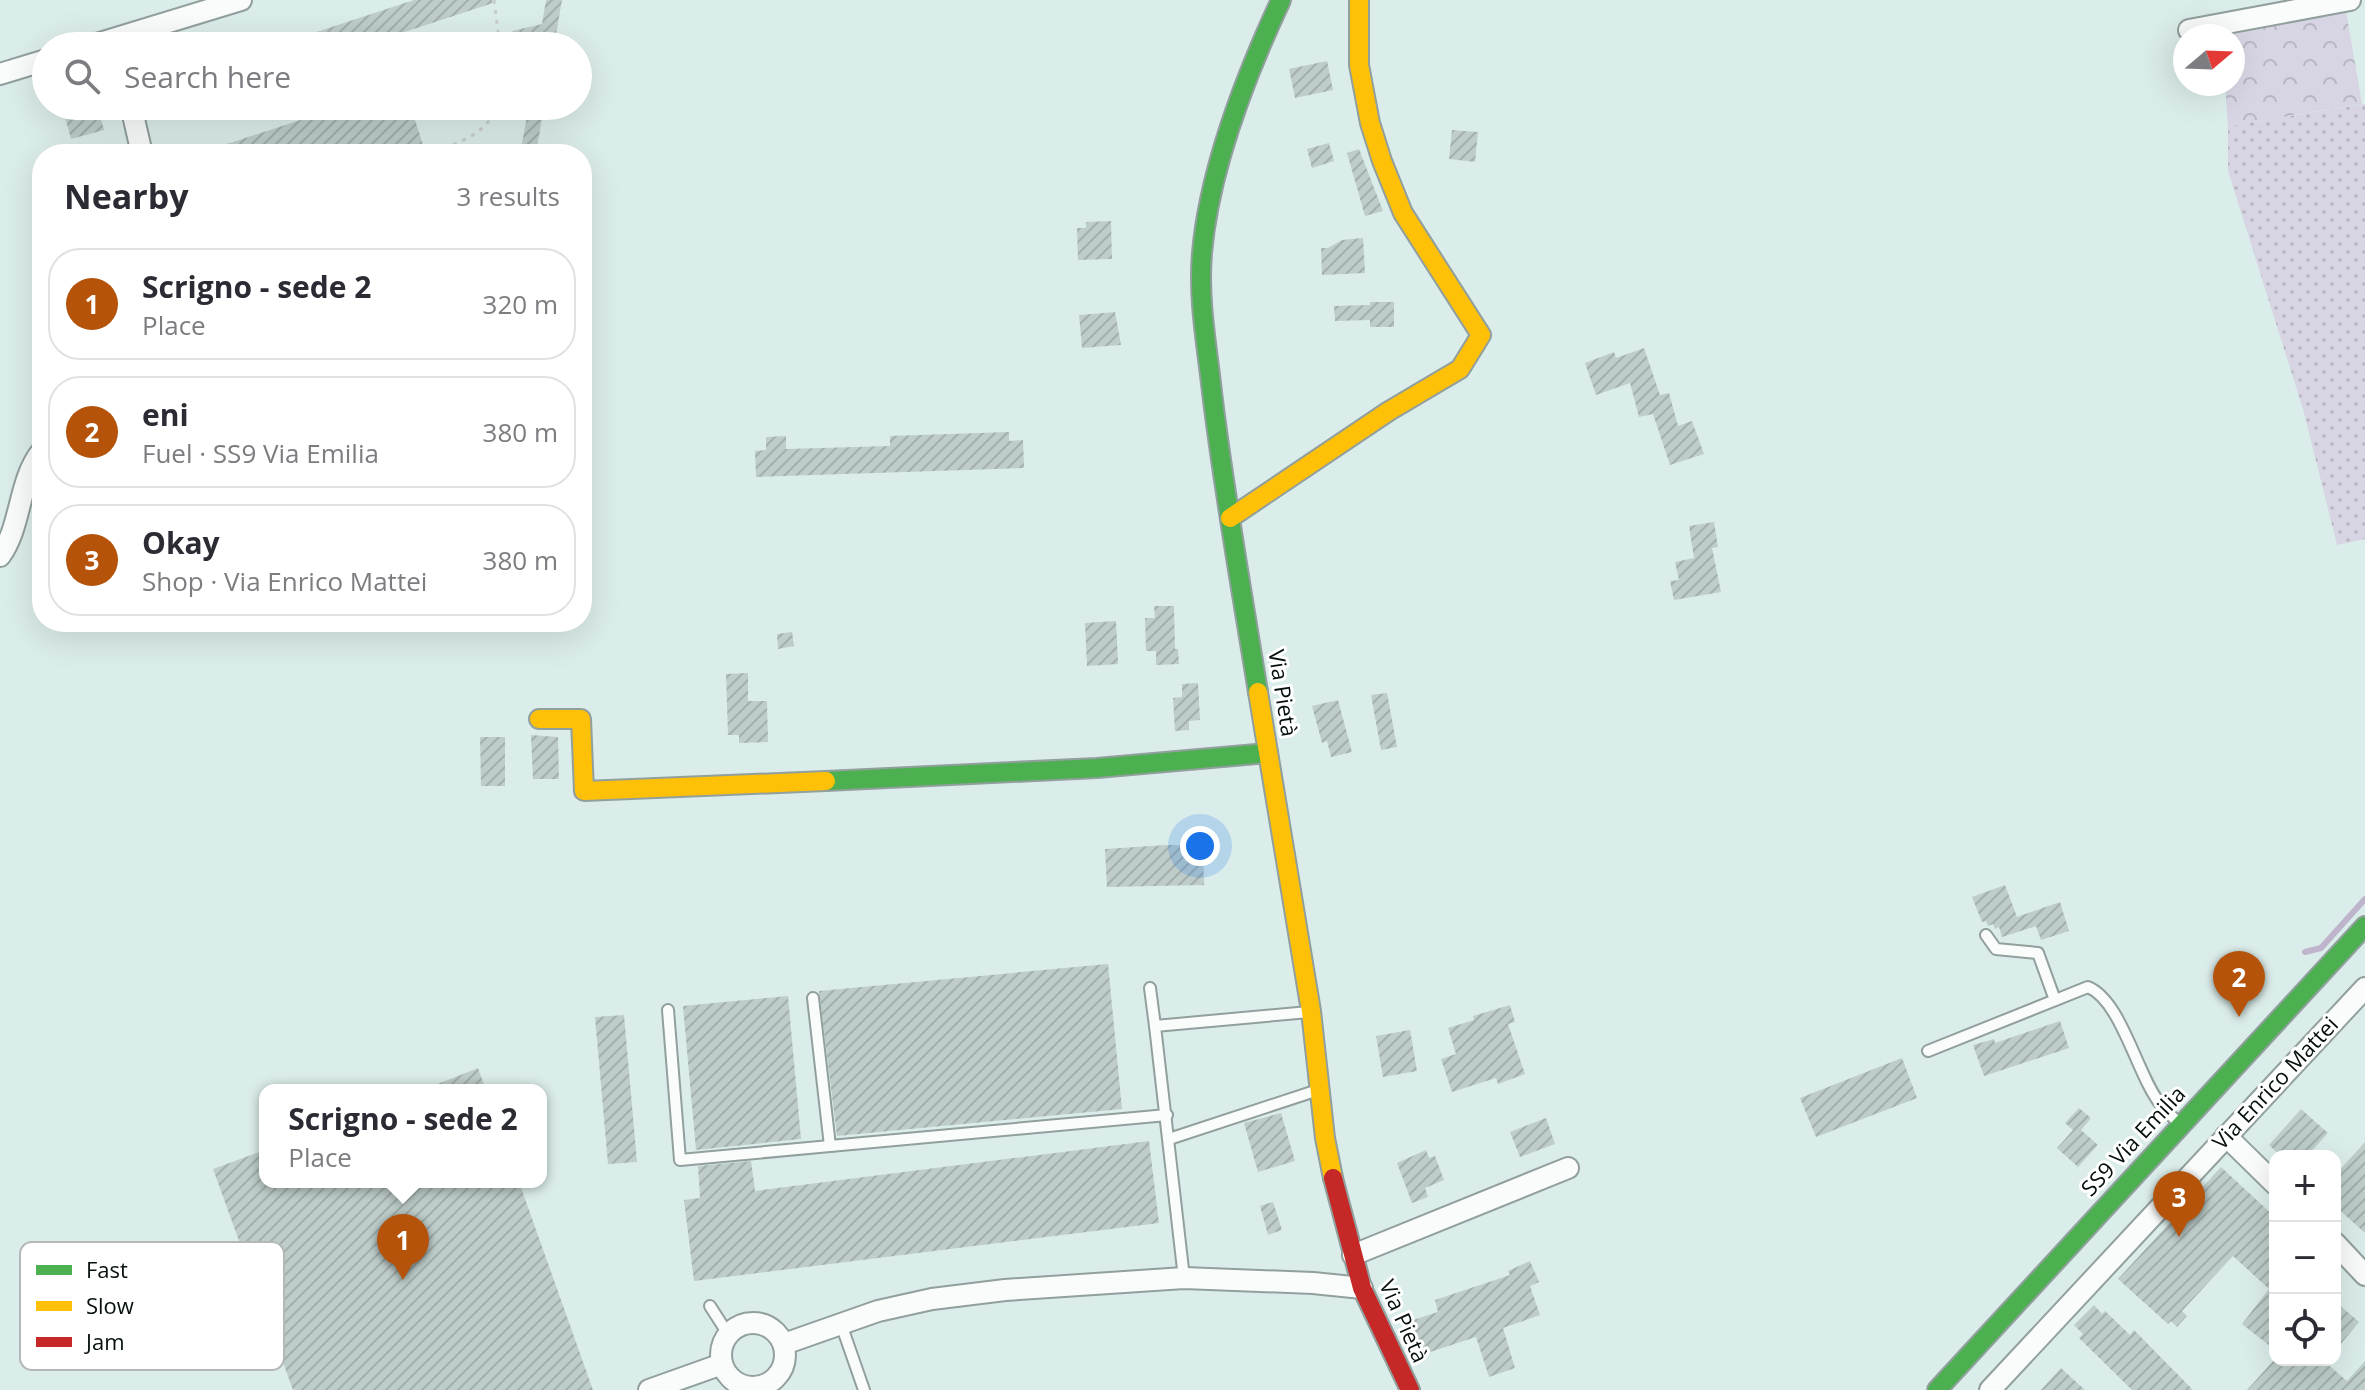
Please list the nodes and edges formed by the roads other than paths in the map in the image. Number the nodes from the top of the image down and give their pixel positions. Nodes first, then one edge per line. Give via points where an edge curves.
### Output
1 (241, 0) edge
2 (1281, 0) edge
3 (1359, 0) edge
4 (2350, 0) edge
5 (2221, 24) edge
6 (144, 32) edge
7 (32, 64) edge
8 (0, 74) edge
9 (134, 120) edge
10 (140, 144) edge
11 (32, 472) edge
12 (1230, 518) junction
13 (0, 556) edge
14 (539, 719) dead end
15 (1268, 753) junction
16 (2365, 926) edge
17 (1986, 935) dead end
18 (1150, 988) dead end
19 (2365, 988) edge
20 (813, 998) dead end
21 (2055, 1000) junction
22 (668, 1010) dead end
23 (1311, 1011) junction
24 (1155, 1026) junction
25 (1928, 1051) dead end
26 (1319, 1089) junction
27 (1167, 1115) junction
28 (2181, 1125) junction
29 (2226, 1136) junction
30 (1169, 1139) junction
31 (830, 1146) junction
32 (1568, 1168) dead end
33 (2269, 1178) edge
34 (2341, 1249) edge
35 (1353, 1255) junction
36 (2365, 1275) edge
37 (1184, 1278) junction
38 (1362, 1288) junction
39 (710, 1306) dead end
40 (841, 1324) junction
41 (728, 1334) junction
42 (784, 1344) junction
43 (722, 1364) junction
44 (649, 1390) edge
45 (864, 1390) edge
46 (1410, 1390) edge
47 (1937, 1390) edge
48 (1990, 1390) edge

1 - 6 street
2 - 12 street, Via Pietà via 1231,126 1211,195 1202,254 1202,307
3 - 12 street via 1359,65 1382,161 1403,213 1481,335 1460,369
4 - 5 street
7 - 8 street
9 - 10 street
11 - 13 street
12 - 15 street, Via Pietà
14 - 15 street via 581,719 584,791 916,778
15 - 23 street, Via Pietà
16 - 28 street, SS9 Via Emilia
17 - 21 lane via 1996,949 2038,953
18 - 24 lane
19 - 29 street, Via Enrico Mattei
20 - 31 lane
21 - 25 lane
21 - 28 lane via 2088,987 2099,992 2160,1105
22 - 31 lane via 680,1160
23 - 24 lane
23 - 26 street, Via Pietà
24 - 27 lane
26 - 30 lane
26 - 35 street, Via Pietà
27 - 30 lane
27 - 31 lane
28 - 47 street, SS9 Via Emilia
29 - 33 street
29 - 48 street, Via Enrico Mattei
30 - 37 lane
32 - 35 street
34 - 36 street
35 - 38 street, Via Pietà
37 - 38 street
37 - 40 street via 932,1299
38 - 46 street, Via Pietà
39 - 41 lane
40 - 42 street
40 - 45 lane
41 - 42 street via 754,1322 772,1328
41 - 43 street
42 - 43 street via 780,1374 763,1386 733,1381
43 - 44 street

